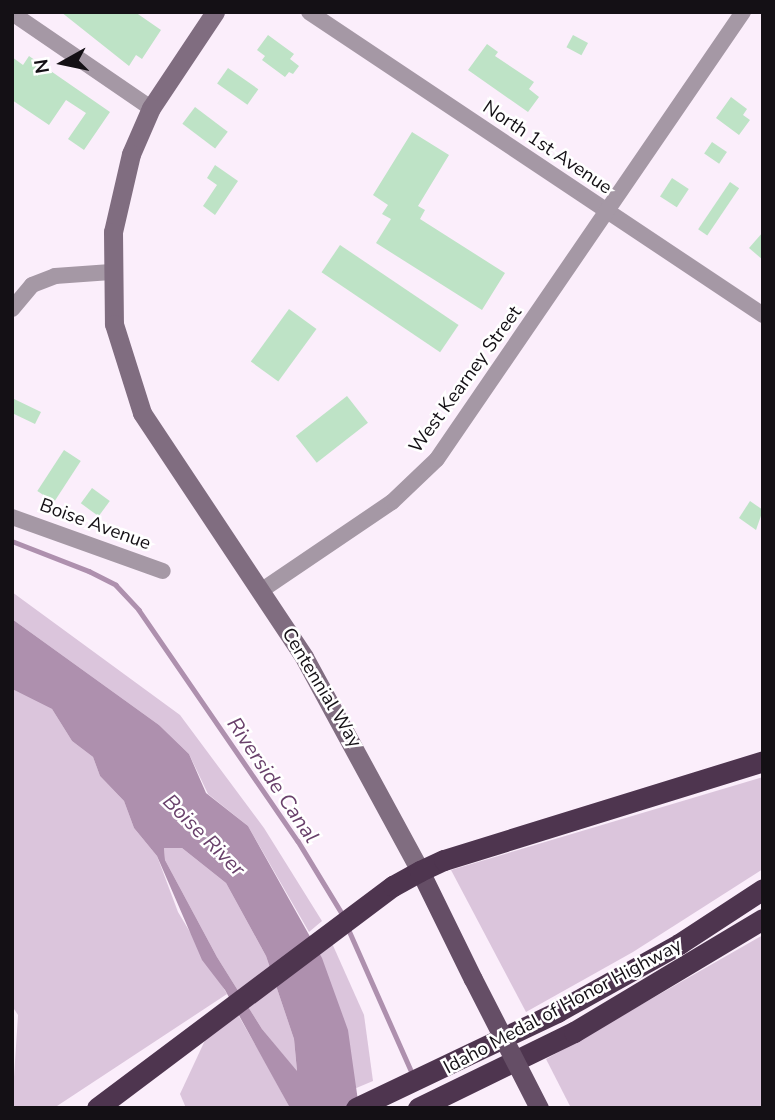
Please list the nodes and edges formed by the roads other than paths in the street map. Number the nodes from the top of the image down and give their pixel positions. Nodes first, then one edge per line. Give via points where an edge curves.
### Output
1 (215, 12) edge
2 (309, 12) edge
3 (743, 12) edge
4 (12, 13) edge
5 (151, 108) junction
6 (607, 214) junction
7 (111, 272) junction
8 (12, 309) edge
9 (763, 315) edge
10 (12, 517) edge
11 (163, 572) dead end
12 (262, 590) junction
13 (763, 761) edge
14 (420, 871) junction
15 (763, 889) edge
16 (763, 919) edge
17 (97, 1108) edge
18 (356, 1108) edge
19 (418, 1108) edge
20 (539, 1108) edge

1 - 5 main road, Centennial Way
2 - 6 street, North 1st Avenue
3 - 6 street, West Kearney Street
4 - 5 street
5 - 7 main road, Centennial Way via 120,193
6 - 9 street, North 1st Avenue
6 - 12 street, West Kearney Street via 486,393 422,476 392,502
7 - 8 street via 55,276 32,285
7 - 12 main road, Centennial Way via 114,324 142,413
10 - 11 street, Boise Avenue
12 - 14 main road, Centennial Way via 348,731
13 - 14 highway
14 - 17 highway
14 - 20 main road, Centennial Way, bridge
15 - 18 highway, Idaho Medal of Honor Highway via 668,950 429,1075
16 - 19 highway, Idaho Medal of Honor Highway via 574,1031

